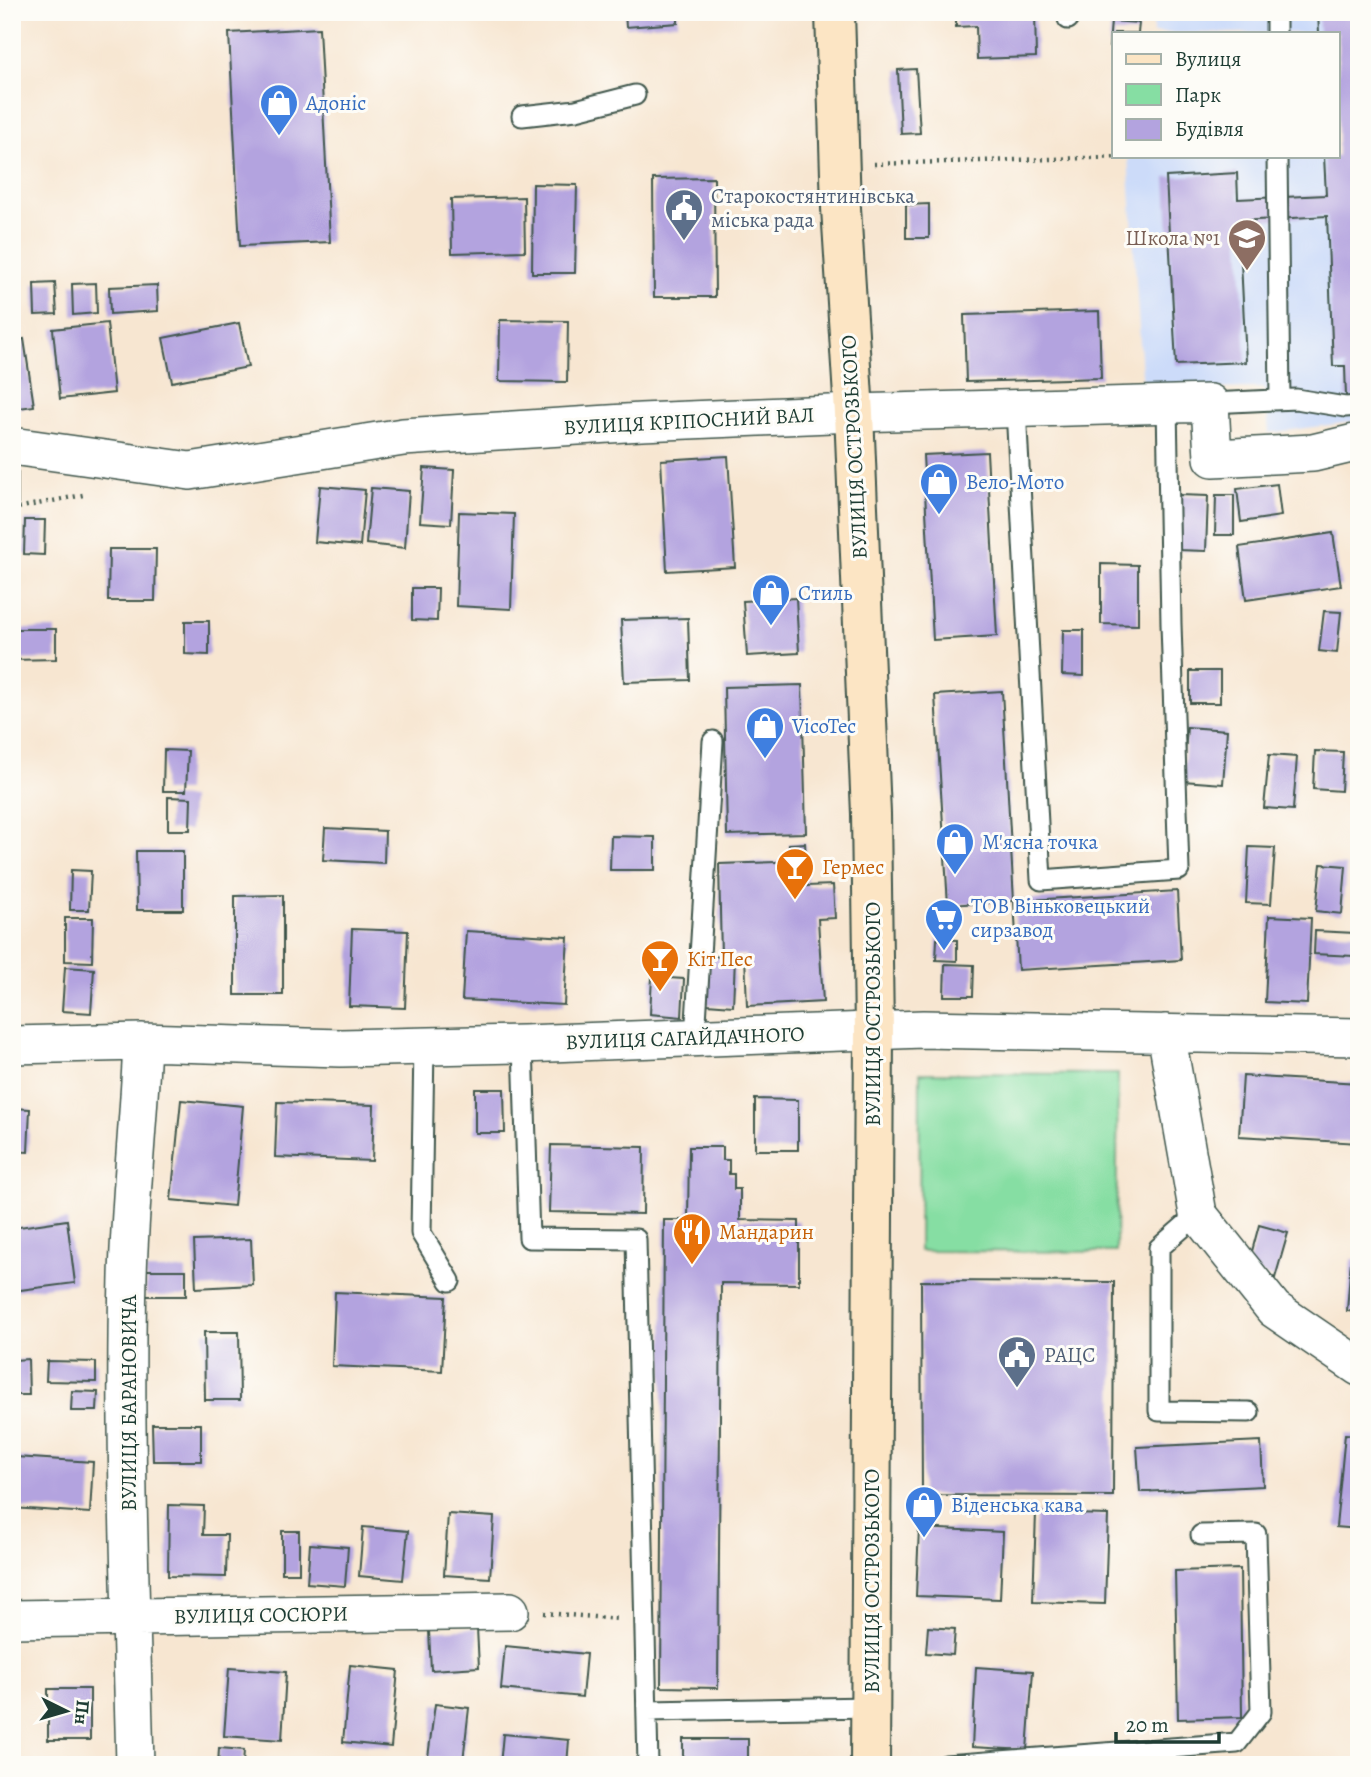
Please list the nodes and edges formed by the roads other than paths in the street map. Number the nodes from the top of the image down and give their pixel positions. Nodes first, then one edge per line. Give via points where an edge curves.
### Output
1 (835, 12) edge
2 (1276, 12) edge
3 (1276, 32) edge
4 (635, 95) dead end
5 (522, 116) dead end
6 (1277, 158) edge
7 (1280, 400) junction
8 (1210, 403) junction
9 (1167, 405) junction
10 (1359, 406) edge
11 (1016, 410) junction
12 (854, 412) junction
13 (1359, 442) edge
14 (12, 446) edge
15 (713, 741) dead end
16 (874, 1031) junction
17 (1166, 1033) junction
18 (1359, 1037) edge
19 (695, 1038) junction
20 (142, 1042) junction
21 (523, 1044) junction
22 (12, 1045) edge
23 (424, 1045) junction
24 (1198, 1214) junction
25 (450, 1281) dead end
26 (1359, 1367) edge
27 (1249, 1412) dead end
28 (1201, 1535) dead end
29 (510, 1611) road end
30 (131, 1617) junction
31 (12, 1619) edge
32 (871, 1707) junction
33 (647, 1712) junction
34 (135, 1765) edge
35 (648, 1765) edge
36 (870, 1765) edge
37 (946, 1765) edge

1 - 12 main road, ВУЛИЦЯ ОСТРОЗЬКОГО
2 - 3 lane
4 - 5 lane via 576,110
6 - 7 lane
7 - 8 lane
7 - 10 lane
8 - 9 street, ВУЛИЦЯ КРІПОСНИЙ ВАЛ
8 - 13 street via 1213,458 1313,453
9 - 11 street, ВУЛИЦЯ КРІПОСНИЙ ВАЛ
9 - 11 lane via 1179,870 1041,880
11 - 12 street, ВУЛИЦЯ КРІПОСНИЙ ВАЛ
12 - 14 street, ВУЛИЦЯ КРІПОСНИЙ ВАЛ via 403,437 190,471
12 - 16 main road, ВУЛИЦЯ ОСТРОЗЬКОГО via 871,814
15 - 19 lane
16 - 17 street, ВУЛИЦЯ САГАЙДАЧНОГО
16 - 19 street, ВУЛИЦЯ САГАЙДАЧНОГО
16 - 32 main road, ВУЛИЦЯ ОСТРОЗЬКОГО
17 - 18 street, ВУЛИЦЯ САГАЙДАЧНОГО
17 - 24 street
19 - 21 street, ВУЛИЦЯ САГАЙДАЧНОГО
20 - 22 street, ВУЛИЦЯ САГАЙДАЧНОГО
20 - 23 street, ВУЛИЦЯ САГАЙДАЧНОГО via 341,1048
20 - 30 street, ВУЛИЦЯ БАРАНОВИЧА via 128,1275
21 - 23 street, ВУЛИЦЯ САГАЙДАЧНОГО
21 - 33 lane via 529,1238 636,1238
23 - 25 lane via 421,1233
24 - 26 street via 1274,1309
24 - 27 lane via 1159,1248 1159,1410
28 - 37 lane via 1255,1534 1261,1712 1237,1743
29 - 30 street, ВУЛИЦЯ СОСЮРИ
30 - 31 street, ВУЛИЦЯ СОСЮРИ
30 - 34 street, ВУЛИЦЯ БАРАНОВИЧА
32 - 33 lane
32 - 36 main road, ВУЛИЦЯ ОСТРОЗЬКОГО
33 - 35 lane

